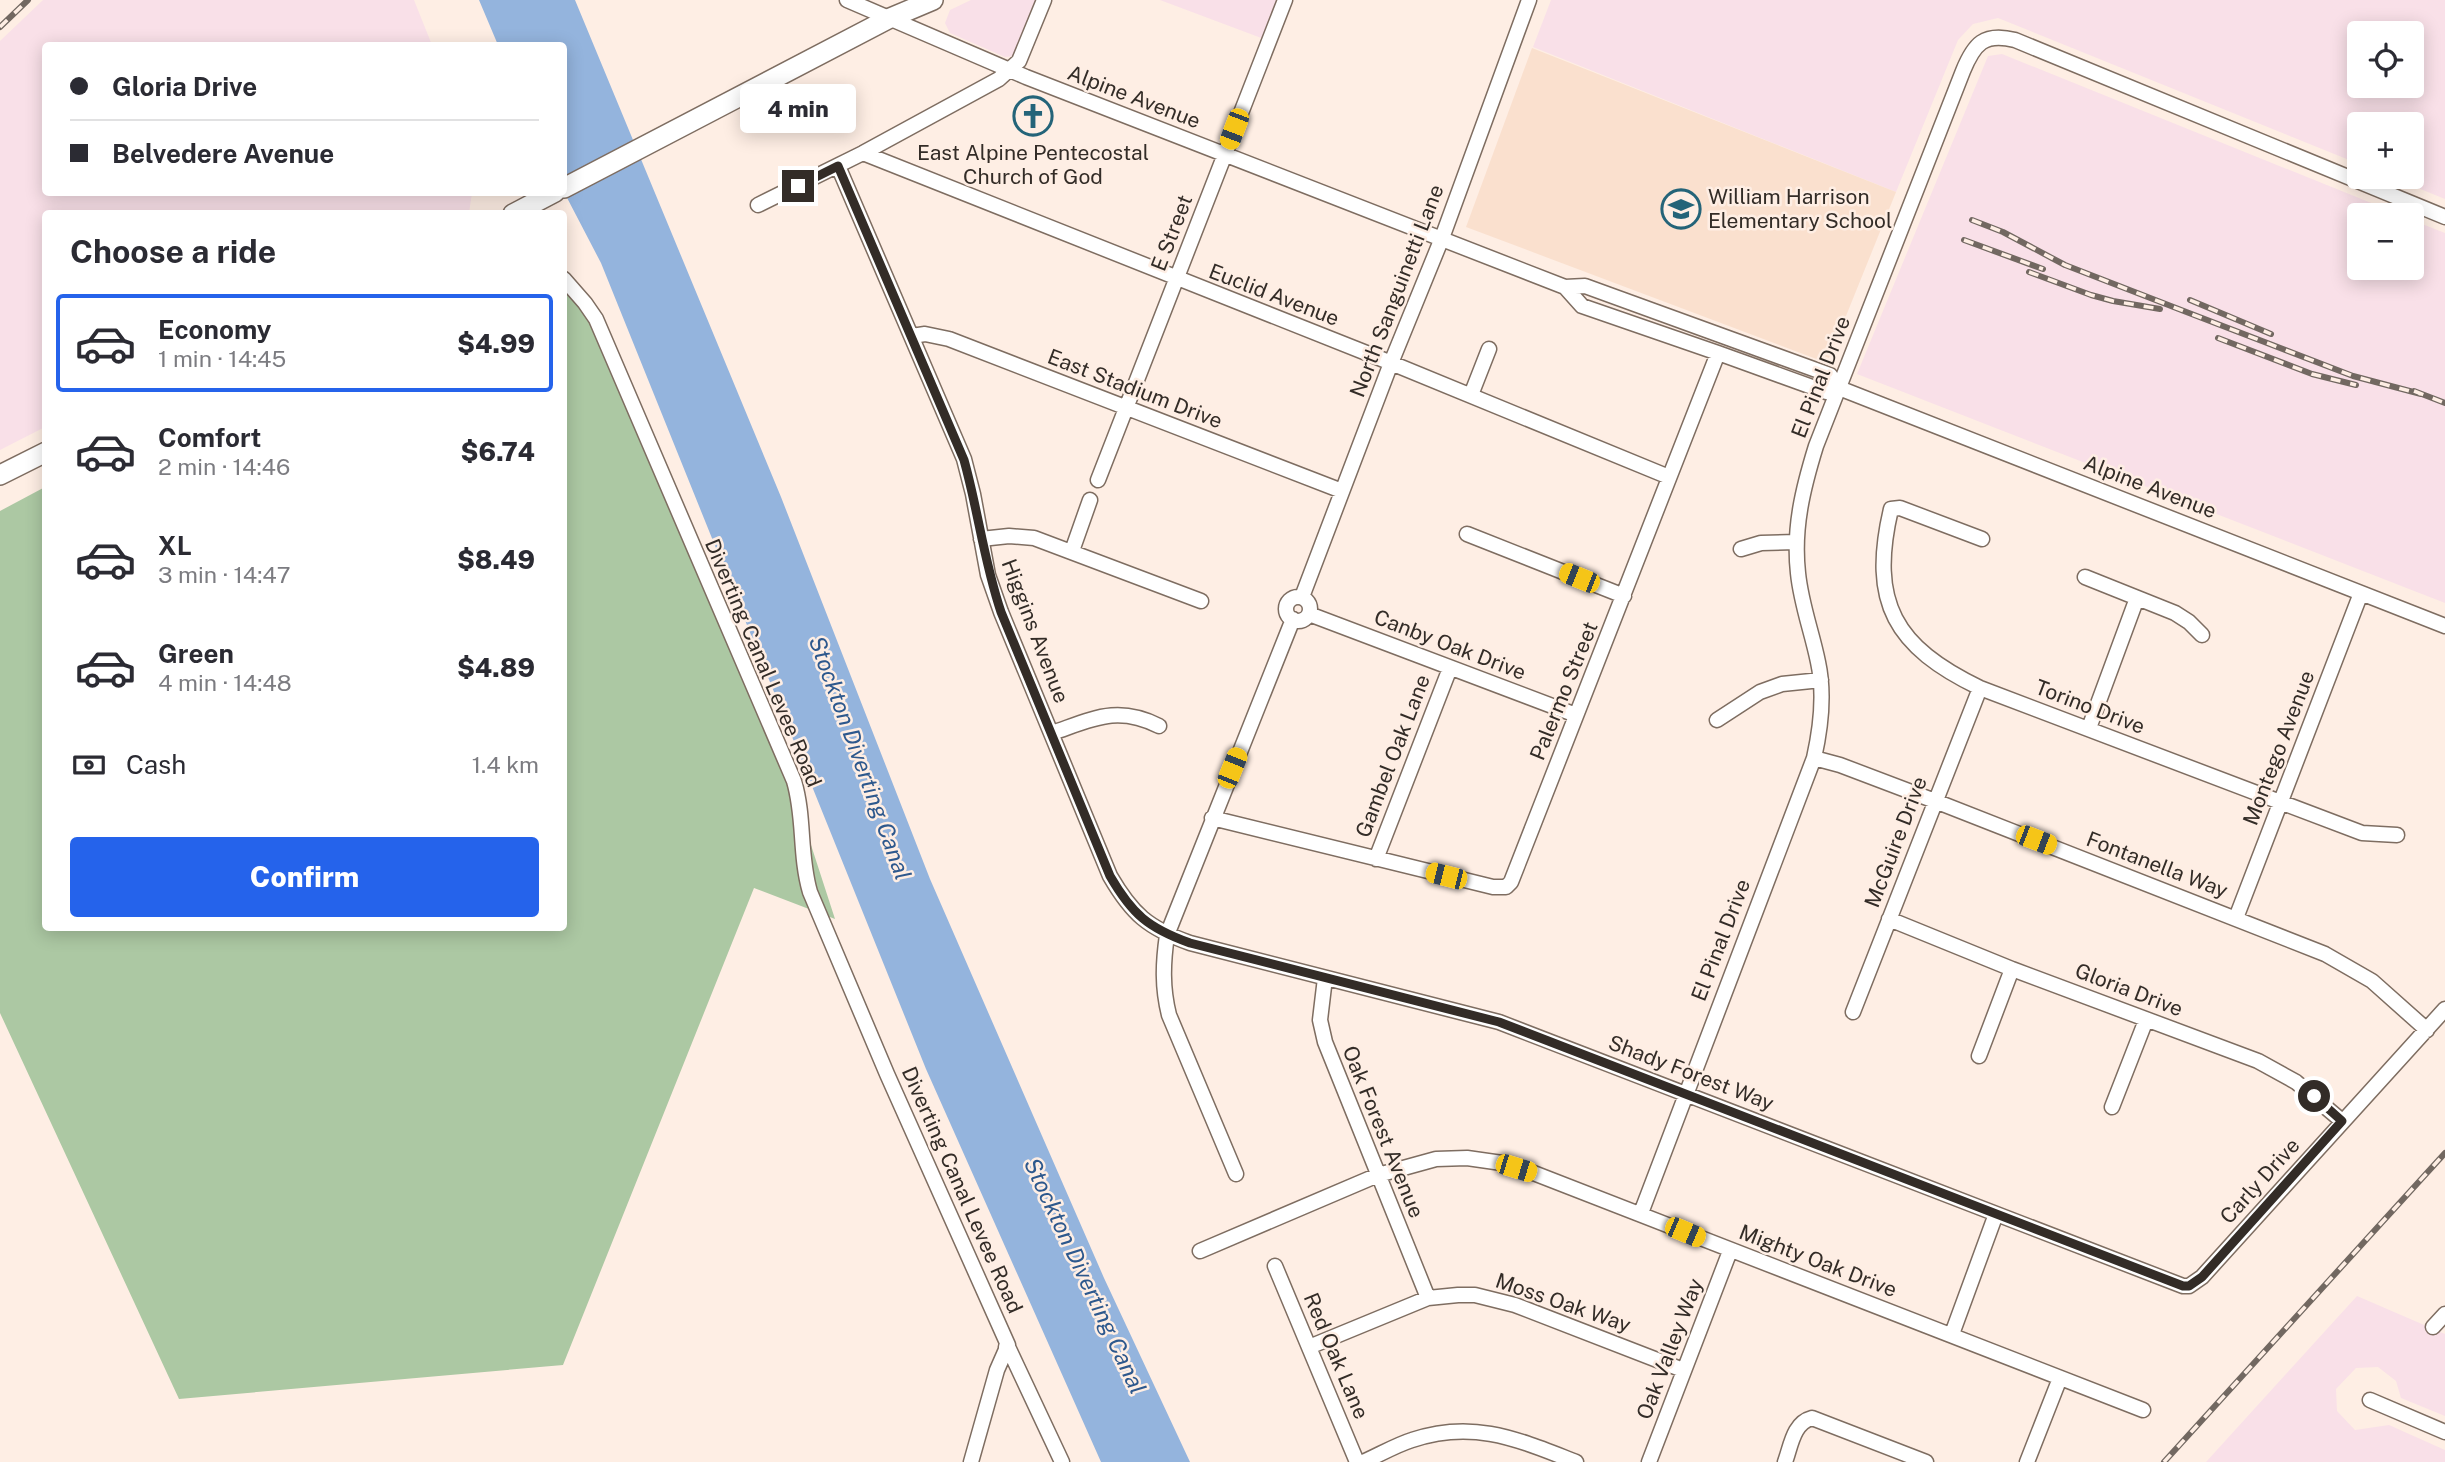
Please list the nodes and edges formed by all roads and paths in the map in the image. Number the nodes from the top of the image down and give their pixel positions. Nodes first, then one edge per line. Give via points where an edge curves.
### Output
1 (847, 0) edge
2 (933, 0) edge
3 (1044, 0) edge
4 (1285, 0) edge
5 (1529, 0) edge
6 (888, 19) junction
7 (1011, 70) junction
8 (863, 153) junction
9 (1224, 155) junction
10 (838, 166) junction
11 (567, 186) edge
12 (547, 196) edge
13 (758, 205) dead end
14 (521, 210) edge
15 (2445, 216) edge
16 (1442, 238) junction
17 (1177, 279) junction
18 (567, 282) edge
19 (1565, 287) junction
20 (912, 337) junction
21 (1489, 349) dead end
22 (1718, 353) junction
23 (1391, 363) junction
24 (1839, 388) junction
25 (1471, 395) junction
26 (1127, 408) junction
27 (42, 454) edge
28 (0, 475) edge
29 (1669, 477) junction
30 (1098, 480) dead end
31 (1342, 491) junction
32 (1090, 500) dead end
33 (1467, 534) dead end
34 (981, 539) junction
35 (1982, 539) dead end
36 (1796, 542) junction
37 (1741, 549) dead end
38 (1072, 551) junction
39 (2085, 577) dead end
40 (2361, 593) junction
41 (1624, 596) junction
42 (1302, 597) junction
43 (2137, 598) junction
44 (1201, 601) dead end
45 (1309, 614) junction
46 (1293, 620) junction
47 (2445, 625) edge
48 (2202, 635) dead end
49 (1450, 668) junction
50 (1821, 680) junction
51 (1980, 688) junction
52 (1576, 715) junction
53 (1717, 720) dead end
54 (1160, 726) dead end
55 (2089, 728) junction
56 (1052, 733) junction
57 (1814, 758) junction
58 (1935, 801) junction
59 (2281, 802) junction
60 (1212, 818) junction
61 (2396, 835) dead end
62 (1376, 859) junction
63 (2236, 918) junction
64 (1889, 919) junction
65 (1167, 935) junction
66 (2012, 969) junction
67 (1325, 978) junction
68 (2445, 1009) edge
69 (1853, 1012) dead end
70 (2146, 1020) junction
71 (2427, 1030) junction
72 (1979, 1056) dead end
73 (1685, 1093) junction
74 (2112, 1107) dead end
75 (2342, 1121) junction
76 (1236, 1174) dead end
77 (1378, 1175) junction
78 (1641, 1213) junction
79 (1996, 1214) junction
80 (1200, 1251) dead end
81 (1730, 1251) junction
82 (1275, 1266) dead end
83 (2189, 1286) joint
84 (1428, 1298) junction
85 (2445, 1314) edge
86 (2433, 1327) dead end
87 (1952, 1334) junction
88 (1007, 1346) junction
89 (1310, 1347) junction
90 (1683, 1370) junction
91 (2060, 1378) junction
92 (2370, 1400) dead end
93 (2143, 1410) dead end
94 (2445, 1432) edge
95 (971, 1462) edge
96 (1062, 1462) edge
97 (1360, 1462) edge
98 (1576, 1462) edge
99 (1649, 1462) edge
100 (1785, 1462) edge
101 (1926, 1462) edge
102 (2027, 1462) edge

1 - 6 street, Alpine Avenue
2 - 6 main road
3 - 7 street
4 - 9 street, E Street
5 - 16 street, North Sanguinetti Lane
6 - 7 street, Alpine Avenue
6 - 11 main road
7 - 8 street
7 - 9 street, Alpine Avenue
8 - 10 street
8 - 17 street, Euclid Avenue
9 - 16 street, Alpine Avenue
9 - 17 street, E Street
10 - 13 street
10 - 20 street, Higgins Avenue
12 - 14 main road
15 - 24 street, El Pinal Drive via 2015,40 2003,36 1985,40 1970,54
16 - 19 street, Alpine Avenue
16 - 23 street, North Sanguinetti Lane
17 - 23 street, Euclid Avenue
17 - 26 street, E Street
18 - 88 street, Diverting Canal Levee Road via 596,319 794,781 810,892
19 - 22 street, Alpine Avenue via 1582,306
19 - 24 street, Alpine Avenue via 1585,286 1723,335 1830,375
20 - 26 street, East Stadium Drive via 925,334 949,339
20 - 34 street, Higgins Avenue via 964,460
21 - 25 street
22 - 24 street, Alpine Avenue via 1826,392
22 - 29 street, Palermo Street
23 - 25 street, Euclid Avenue
23 - 31 street, North Sanguinetti Lane
24 - 36 street, El Pinal Drive via 1806,478
24 - 40 street, Alpine Avenue
25 - 29 street, Euclid Avenue
26 - 30 street, E Street
26 - 31 street, East Stadium Drive
27 - 28 main road
29 - 41 street, Palermo Street
31 - 42 street, North Sanguinetti Lane
32 - 38 street
33 - 41 street
34 - 38 street via 1034,538
34 - 56 street, Higgins Avenue via 1001,612
35 - 51 street, Torino Drive via 1891,509 1883,553 1887,600 1906,636 1939,667
36 - 37 street
36 - 50 street, El Pinal Drive via 1801,601
38 - 44 street
39 - 43 street
40 - 47 street, Alpine Avenue
40 - 59 street, Montego Avenue
41 - 52 street, Palermo Street
42 - 45 street via 1310,606
42 - 46 street via 1288,602 1287,614
43 - 48 street via 2175,613
43 - 55 street
45 - 46 street
45 - 49 street, Canby Oak Drive
46 - 60 street
49 - 52 street, Canby Oak Drive
49 - 62 street, Gambel Oak Lane
50 - 53 street via 1782,684 1760,692
50 - 57 street, El Pinal Drive via 1822,714
51 - 55 street, Torino Drive
51 - 58 street, McGuire Drive
52 - 62 street, Palermo Street via 1515,876 1506,887
54 - 56 street via 1143,718 1109,714
55 - 59 street, Torino Drive
56 - 65 street, Higgins Avenue via 1110,876 1131,910
57 - 58 street, Fontanella Way
57 - 73 street, El Pinal Drive
58 - 63 street, Fontanella Way
58 - 64 street, McGuire Drive
59 - 61 street, Torino Drive via 2362,834
59 - 63 street, Montego Avenue
60 - 62 street
60 - 65 street
63 - 71 street, Fontanella Way via 2347,965 2396,1000
64 - 66 street, Gloria Drive
64 - 69 street, McGuire Drive
65 - 67 street, Shady Forest Way
65 - 76 street via 1163,992 1169,1015
66 - 70 street, Gloria Drive
66 - 72 street
67 - 73 street, Shady Forest Way via 1499,1022
67 - 77 street, Oak Forest Avenue via 1321,1020 1325,1042
68 - 71 street, Carly Drive
70 - 74 street
70 - 75 street, Gloria Drive via 2278,1071
71 - 75 street, Carly Drive
73 - 78 street, El Pinal Drive
73 - 79 street, Shady Forest Way
75 - 83 street, Carly Drive
77 - 78 street, Mighty Oak Drive via 1436,1159 1502,1163
77 - 80 street, Mighty Oak Drive
77 - 84 street, Oak Forest Avenue
78 - 81 street, Mighty Oak Drive
79 - 83 street, Shady Forest Way
79 - 87 street
81 - 87 street, Mighty Oak Drive
81 - 90 street, Oak Valley Way
82 - 89 street, Red Oak Lane
84 - 89 street, Moss Oak Way
84 - 90 street, Moss Oak Way via 1458,1294 1499,1300
85 - 86 street
87 - 91 street, Mighty Oak Drive
88 - 95 street
88 - 96 street
89 - 97 street, Red Oak Lane
90 - 99 street, Oak Valley Way
91 - 93 street, Mighty Oak Drive
91 - 102 street
92 - 94 street
97 - 98 street via 1413,1439 1455,1431 1492,1432
100 - 101 street via 1797,1427 1812,1418

